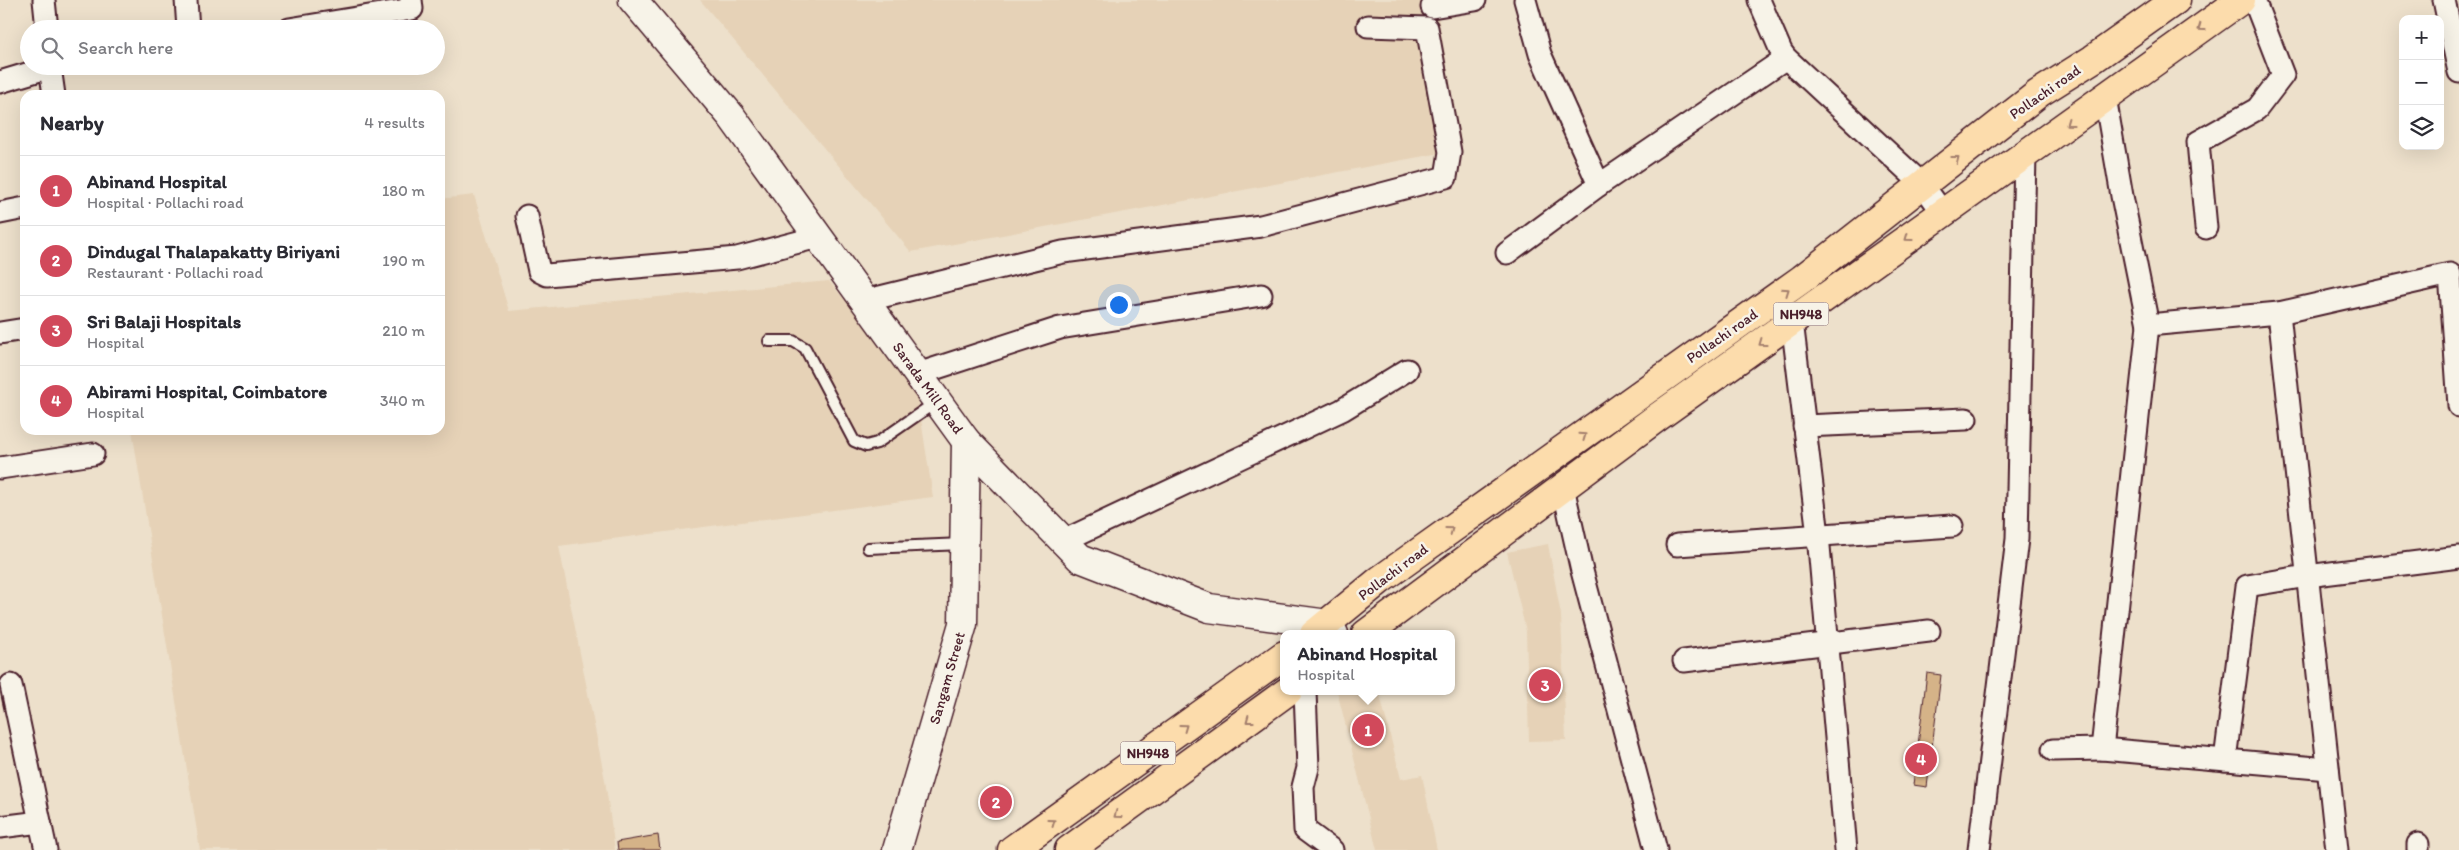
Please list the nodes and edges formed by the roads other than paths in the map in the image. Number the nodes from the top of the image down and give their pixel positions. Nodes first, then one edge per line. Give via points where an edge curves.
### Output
1 (44, 0) edge
2 (186, 0) edge
3 (411, 0) edge
4 (633, 0) edge
5 (1476, 0) edge
6 (1525, 0) edge
7 (1759, 0) edge
8 (2176, 0) edge
9 (2241, 0) edge
10 (2254, 0) edge
11 (2444, 0) edge
12 (1432, 7) dead end
13 (45, 20) edge
14 (187, 20) edge
15 (344, 20) edge
16 (1368, 26) dead end
17 (2456, 36) edge
18 (1786, 58) junction
19 (2459, 72) edge
20 (22, 75) edge
21 (52, 75) edge
22 (0, 82) edge
23 (53, 90) edge
24 (2105, 97) junction
25 (2025, 154) junction
26 (1599, 185) junction
27 (1923, 185) junction
28 (20, 209) edge
29 (0, 213) edge
30 (1943, 213) junction
31 (527, 216) dead end
32 (2206, 228) dead end
33 (818, 237) junction
34 (1507, 253) dead end
35 (2454, 273) edge
36 (1262, 296) dead end
37 (864, 301) junction
38 (2279, 313) junction
39 (1792, 321) junction
40 (2148, 325) junction
41 (20, 330) edge
42 (0, 333) edge
43 (768, 341) dead end
44 (1407, 370) dead end
45 (918, 374) junction
46 (937, 401) junction
47 (2459, 406) edge
48 (1966, 419) dead end
49 (1804, 426) junction
50 (966, 441) junction
51 (93, 454) dead end
52 (0, 468) edge
53 (1563, 487) junction
54 (1952, 526) dead end
55 (1818, 535) junction
56 (1064, 541) junction
57 (964, 544) junction
58 (1677, 545) dead end
59 (868, 548) dead end
60 (2459, 557) edge
61 (2307, 576) junction
62 (1320, 630) edge
63 (1326, 630) edge
64 (1371, 630) edge
65 (1929, 631) dead end
66 (1827, 643) junction
67 (1280, 658) edge
68 (1684, 660) dead end
69 (11, 685) dead end
70 (1282, 695) edge
71 (1305, 695) edge
72 (2102, 748) junction
73 (2053, 750) dead end
74 (2225, 760) junction
75 (2328, 769) junction
76 (40, 822) junction
77 (0, 827) edge
78 (46, 850) edge
79 (896, 850) edge
80 (1012, 850) edge
81 (1069, 850) edge
82 (1332, 850) edge
83 (1656, 850) edge
84 (1846, 850) edge
85 (1979, 850) edge
86 (2337, 850) edge

1 - 13 street
2 - 14 street
3 - 15 street via 412,9
4 - 33 main road, Sarada Mill Road via 730,116
5 - 12 street
6 - 26 street via 1540,54
7 - 18 street
27 -> 8 highway, Pollachi road / NH948 via 2039,93
9 -> 24 highway, NH948
10 - 32 street via 2282,75 2257,109 2198,142
11 - 17 street
16 - 37 street via 1426,28 1450,152 1446,177 1261,226 1063,252
17 - 19 street
18 - 26 street
18 - 27 street
20 - 22 street
21 - 23 street
24 -> 25 highway, NH948
24 - 40 street
25 - 30 highway, NH948
25 - 85 street via 2016,539
26 - 34 street
27 - 30 street
63 -> 27 highway, Pollachi road / NH948 via 1380,580 1802,279
28 - 29 street
30 -> 39 highway, NH948
31 - 33 street via 539,271 547,276 737,258
33 - 37 main road, Sarada Mill Road
35 - 38 street
35 - 47 street
36 - 45 street via 1060,328
37 - 45 main road, Sarada Mill Road
38 - 40 street
38 - 61 street
39 - 49 street
39 -> 53 highway, NH948
40 - 72 street
41 - 42 street
43 - 46 lane via 794,341 805,348 854,441 866,446 877,444
44 - 56 street via 1342,410
45 - 46 main road, Sarada Mill Road
46 - 50 main road, Sarada Mill Road
48 - 49 street
49 - 55 street
50 - 56 main road, Sarada Mill Road
50 - 57 main road, Sangam Street
51 - 52 street
53 - 64 highway, NH948
53 - 83 street
54 - 55 street
55 - 58 street
55 - 66 street
56 - 62 main road, Sarada Mill Road via 1080,558 1209,608
57 - 59 lane
57 - 79 main road, Sangam Street via 963,624
60 - 61 street
61 - 74 street via 2247,586
61 - 75 street
65 - 66 street
66 - 68 street
66 - 84 street
80 -> 67 highway, NH948
69 - 76 street
70 -> 81 highway, NH948
71 - 82 street via 1308,768 1303,786 1306,830
72 - 73 street
72 - 74 street
74 - 75 street
75 - 86 street
76 - 77 street
76 - 78 street

